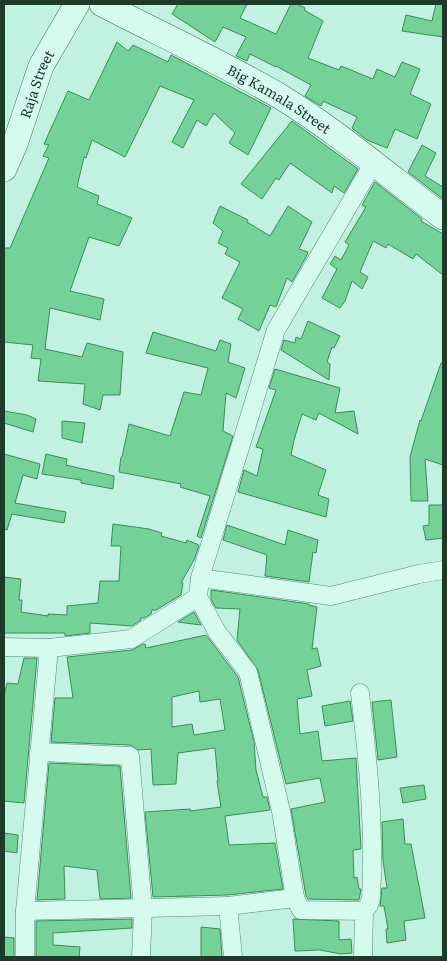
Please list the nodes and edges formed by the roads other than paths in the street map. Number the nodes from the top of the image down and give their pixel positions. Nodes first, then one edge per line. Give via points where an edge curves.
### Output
1 (77, 4) edge
2 (102, 4) edge
3 (9, 142) edge
4 (374, 164) junction
5 (4, 169) edge
6 (443, 217) edge
7 (443, 570) edge
8 (200, 578) junction
9 (198, 597) junction
10 (4, 646) edge
11 (50, 648) junction
12 (360, 693) dead end
13 (39, 752) junction
14 (295, 898) junction
15 (228, 906) junction
16 (143, 909) junction
17 (24, 911) junction
18 (364, 911) junction
19 (25, 957) edge
20 (141, 957) edge
21 (232, 957) edge
22 (363, 957) edge

1 - 3 main road, Raja Street via 41,66
2 - 4 main road, Big Kamala Street via 219,62 282,98
3 - 5 main road, Raja Street
4 - 6 main road, Big Kamala Street
4 - 8 street via 276,330
7 - 8 street via 332,596
8 - 9 street
9 - 11 street via 131,639
9 - 14 street via 217,632 248,672 281,811
10 - 11 street
11 - 13 street
12 - 18 street via 373,836 372,898
13 - 16 street via 130,756
13 - 17 street
14 - 15 street
14 - 18 street via 301,910
15 - 16 street
15 - 21 street
16 - 17 street
16 - 20 street
17 - 19 street
18 - 22 street

